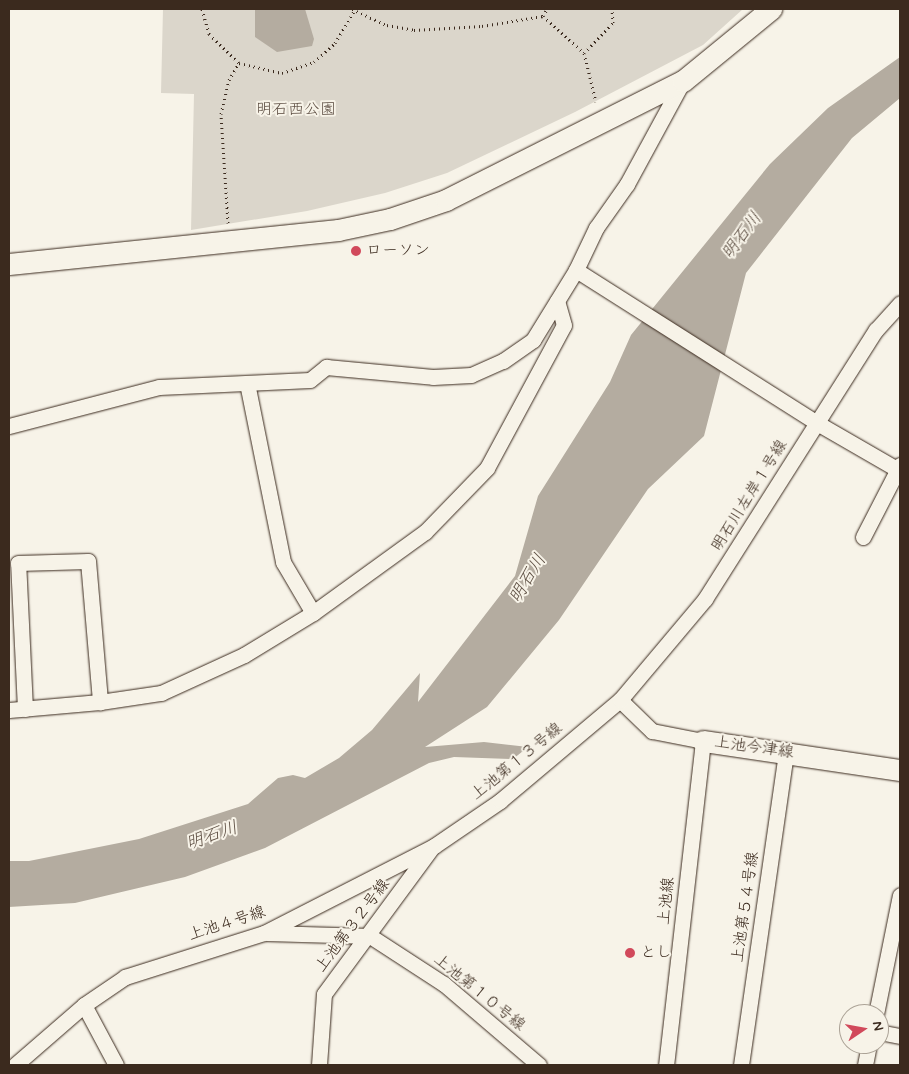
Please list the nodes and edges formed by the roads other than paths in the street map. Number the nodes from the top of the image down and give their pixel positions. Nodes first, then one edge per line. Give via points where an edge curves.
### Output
1 (771, 9) edge
2 (684, 80) junction
3 (9, 264) edge
4 (576, 270) junction
5 (557, 301) junction
6 (900, 303) edge
7 (247, 383) junction
8 (817, 423) junction
9 (9, 426) edge
10 (899, 469) edge
11 (863, 538) dead end
12 (313, 613) junction
13 (620, 700) junction
14 (100, 702) junction
15 (25, 709) junction
16 (9, 710) edge
17 (703, 741) junction
18 (786, 753) junction
19 (900, 770) edge
20 (434, 846) junction
21 (900, 895) edge
22 (264, 933) junction
23 (370, 936) junction
24 (878, 1004) edge
25 (84, 1005) junction
26 (536, 1064) edge
27 (14, 1065) edge
28 (116, 1065) edge
29 (318, 1065) edge
30 (666, 1065) edge
31 (741, 1065) edge

1 - 2 street
2 - 3 street via 446,200 390,219 338,230
2 - 4 street via 627,184 596,228
4 - 5 street
4 - 8 street
5 - 7 street via 533,340 503,361 470,375 433,377 326,367 310,380
5 - 12 street via 564,325 488,468 425,532
6 - 8 street, 明石川左岸１号線 via 876,330
7 - 9 street via 159,387
7 - 12 street via 283,562
8 - 10 street
8 - 13 street, 明石川左岸１号線 via 705,599
10 - 11 street
12 - 14 street via 244,655 161,693
13 - 17 street, 上池今津線 via 652,731
13 - 20 street, 上池第１３号線 via 500,801
14 - 15 street
14 - 15 street via 88,561 18,563
15 - 16 street
17 - 18 street, 上池今津線
17 - 30 street, 上池線
18 - 19 street, 上池今津線
18 - 31 street, 上池第５４号線
20 - 22 street, 上池４号線
20 - 23 street, 上池第３２号線
21 - 24 street
22 - 23 street
22 - 25 street, 上池４号線 via 125,977
23 - 26 street, 上池第１０号線 via 444,984
23 - 29 street, 上池第３２号線 via 324,994
25 - 27 street, 上池４号線
25 - 28 street

